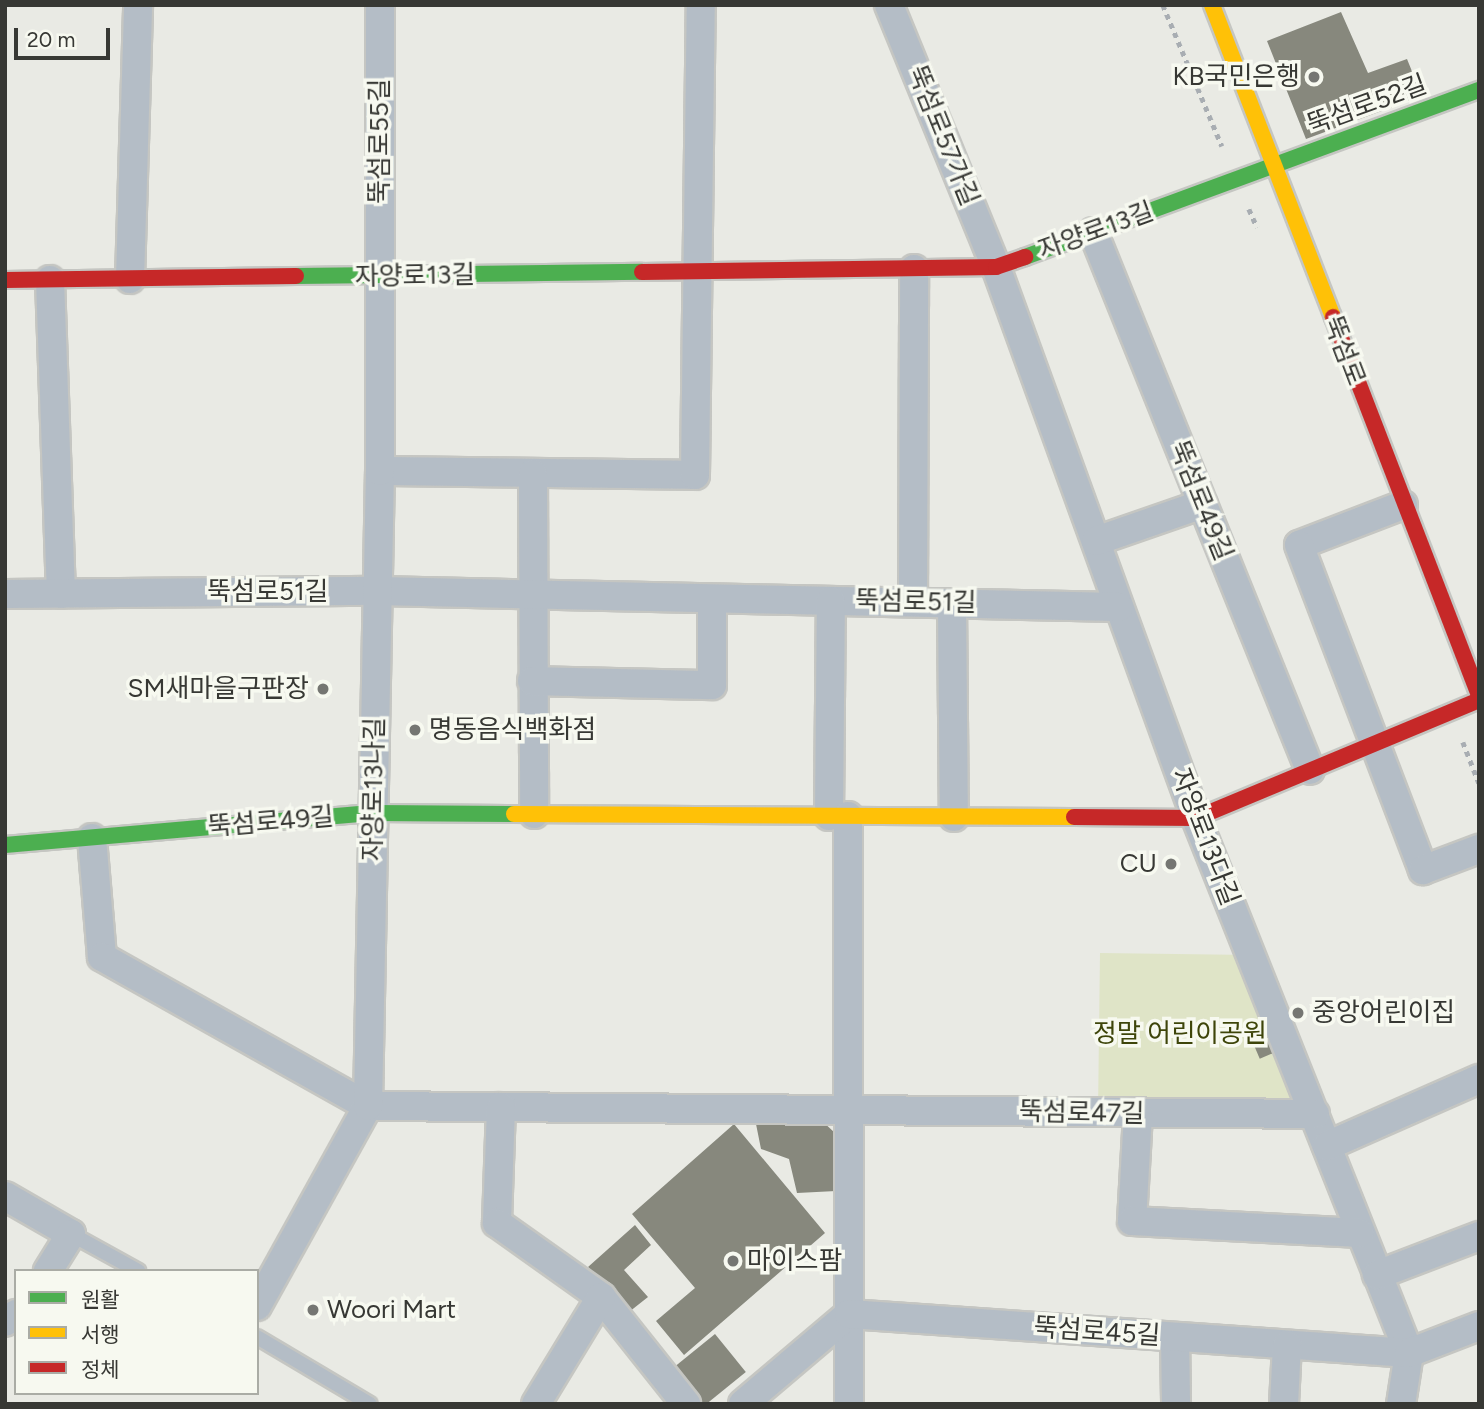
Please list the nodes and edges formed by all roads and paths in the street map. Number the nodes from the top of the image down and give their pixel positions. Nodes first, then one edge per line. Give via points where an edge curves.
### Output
1 (138, 5) edge
2 (380, 5) edge
3 (701, 5) edge
4 (889, 5) edge
5 (1212, 5) edge
6 (1479, 90) edge
7 (1273, 166) junction
8 (1093, 232) junction
9 (996, 267) junction
10 (914, 269) junction
11 (700, 272) junction
12 (381, 277) junction
13 (130, 279) junction
14 (5, 280) edge
15 (50, 280) junction
16 (380, 471) junction
17 (533, 474) junction
18 (1202, 504) junction
19 (1403, 505) junction
20 (1096, 541) junction
21 (378, 591) junction
22 (5, 594) edge
23 (61, 594) junction
24 (531, 594) junction
25 (712, 599) junction
26 (831, 601) junction
27 (913, 602) junction
28 (952, 603) junction
29 (1119, 607) junction
30 (532, 681) junction
31 (1479, 695) edge
32 (1479, 700) edge
33 (1372, 744) junction
34 (1310, 770) junction
35 (374, 813) junction
36 (534, 814) junction
37 (838, 816) junction
38 (954, 817) junction
39 (1196, 818) junction
40 (92, 838) junction
41 (5, 845) edge
42 (1479, 849) edge
43 (1479, 1079) edge
44 (368, 1106) junction
45 (502, 1107) junction
46 (848, 1110) junction
47 (1138, 1114) junction
48 (1315, 1114) junction
49 (1327, 1146) junction
50 (5, 1196) edge
51 (1360, 1233) junction
52 (71, 1234) junction
53 (1479, 1236) edge
54 (49, 1269) edge
55 (134, 1269) edge
56 (1377, 1275) junction
57 (601, 1297) junction
58 (259, 1302) edge
59 (849, 1314) junction
60 (1479, 1326) edge
61 (1175, 1337) junction
62 (259, 1338) edge
63 (1287, 1345) junction
64 (1409, 1353) junction
65 (370, 1404) edge
66 (536, 1404) edge
67 (687, 1404) edge
68 (743, 1404) edge
69 (849, 1404) edge
70 (1176, 1404) edge
71 (1284, 1404) edge
72 (1401, 1404) edge

1 - 13 street
2 - 12 street, 뚝섬로55길
3 - 11 street
4 - 9 street, 뚝섬로57가길
5 - 7 street, 뚝섬로
6 - 7 street, 뚝섬로52길
7 - 8 street, 자양로13길
7 - 19 street, 뚝섬로
8 - 9 street, 자양로13길
8 - 18 street, 뚝섬로49길
9 - 10 street, 자양로13길
9 - 20 street, 자양로13다길
10 - 11 street, 자양로13길
10 - 27 street
11 - 12 street, 자양로13길
11 - 17 street via 695,475
12 - 13 street, 자양로13길
12 - 16 street, 자양로13나길
13 - 15 street, 자양로13길
14 - 15 street, 자양로13길
15 - 23 street
16 - 17 street
16 - 21 street, 자양로13나길
17 - 24 street
18 - 20 street
18 - 34 street, 뚝섬로49길
19 - 31 street, 뚝섬로
19 - 33 street via 1299,545
20 - 29 street, 자양로13다길
21 - 23 street, 뚝섬로51길
21 - 24 street, 뚝섬로51길
21 - 35 street, 자양로13나길
22 - 23 street, 뚝섬로51길
24 - 25 street, 뚝섬로51길
24 - 30 street
25 - 26 street, 뚝섬로51길
25 - 30 street via 712,685
26 - 27 street, 뚝섬로51길
26 - 37 street
27 - 28 street, 뚝섬로51길
28 - 29 street, 뚝섬로51길
28 - 38 street
29 - 39 street, 자양로13다길
30 - 36 street
32 - 33 street, 뚝섬로49길
33 - 34 street, 뚝섬로49길
33 - 42 street via 1423,870
34 - 39 street, 뚝섬로49길
35 - 36 street, 뚝섬로49길
35 - 40 street, 뚝섬로49길
35 - 44 street, 자양로13나길
36 - 37 street, 뚝섬로49길
37 - 38 street, 뚝섬로49길
37 - 46 street
38 - 39 street, 뚝섬로49길
39 - 48 street, 자양로13다길
40 - 41 street, 뚝섬로49길
40 - 44 street via 102,957
43 - 49 street
44 - 45 street, 뚝섬로47길
44 - 58 street, 자양로13나길
45 - 46 street, 뚝섬로47길
45 - 57 street via 497,1223
46 - 47 street, 뚝섬로47길
46 - 59 street
47 - 48 street, 뚝섬로47길
47 - 51 street via 1132,1221
48 - 49 street, 자양로13다길
49 - 51 street, 자양로13다길
50 - 52 street
51 - 56 street, 자양로13다길
52 - 54 street
52 - 55 lane
53 - 56 street
56 - 64 street, 자양로13다길
57 - 66 street
57 - 67 street
59 - 61 street, 뚝섬로45길
59 - 68 street
59 - 69 street
60 - 64 street, 뚝섬로45길
61 - 63 street, 뚝섬로45길
61 - 70 street
62 - 65 lane
63 - 64 street, 뚝섬로45길
63 - 71 street
64 - 72 street

